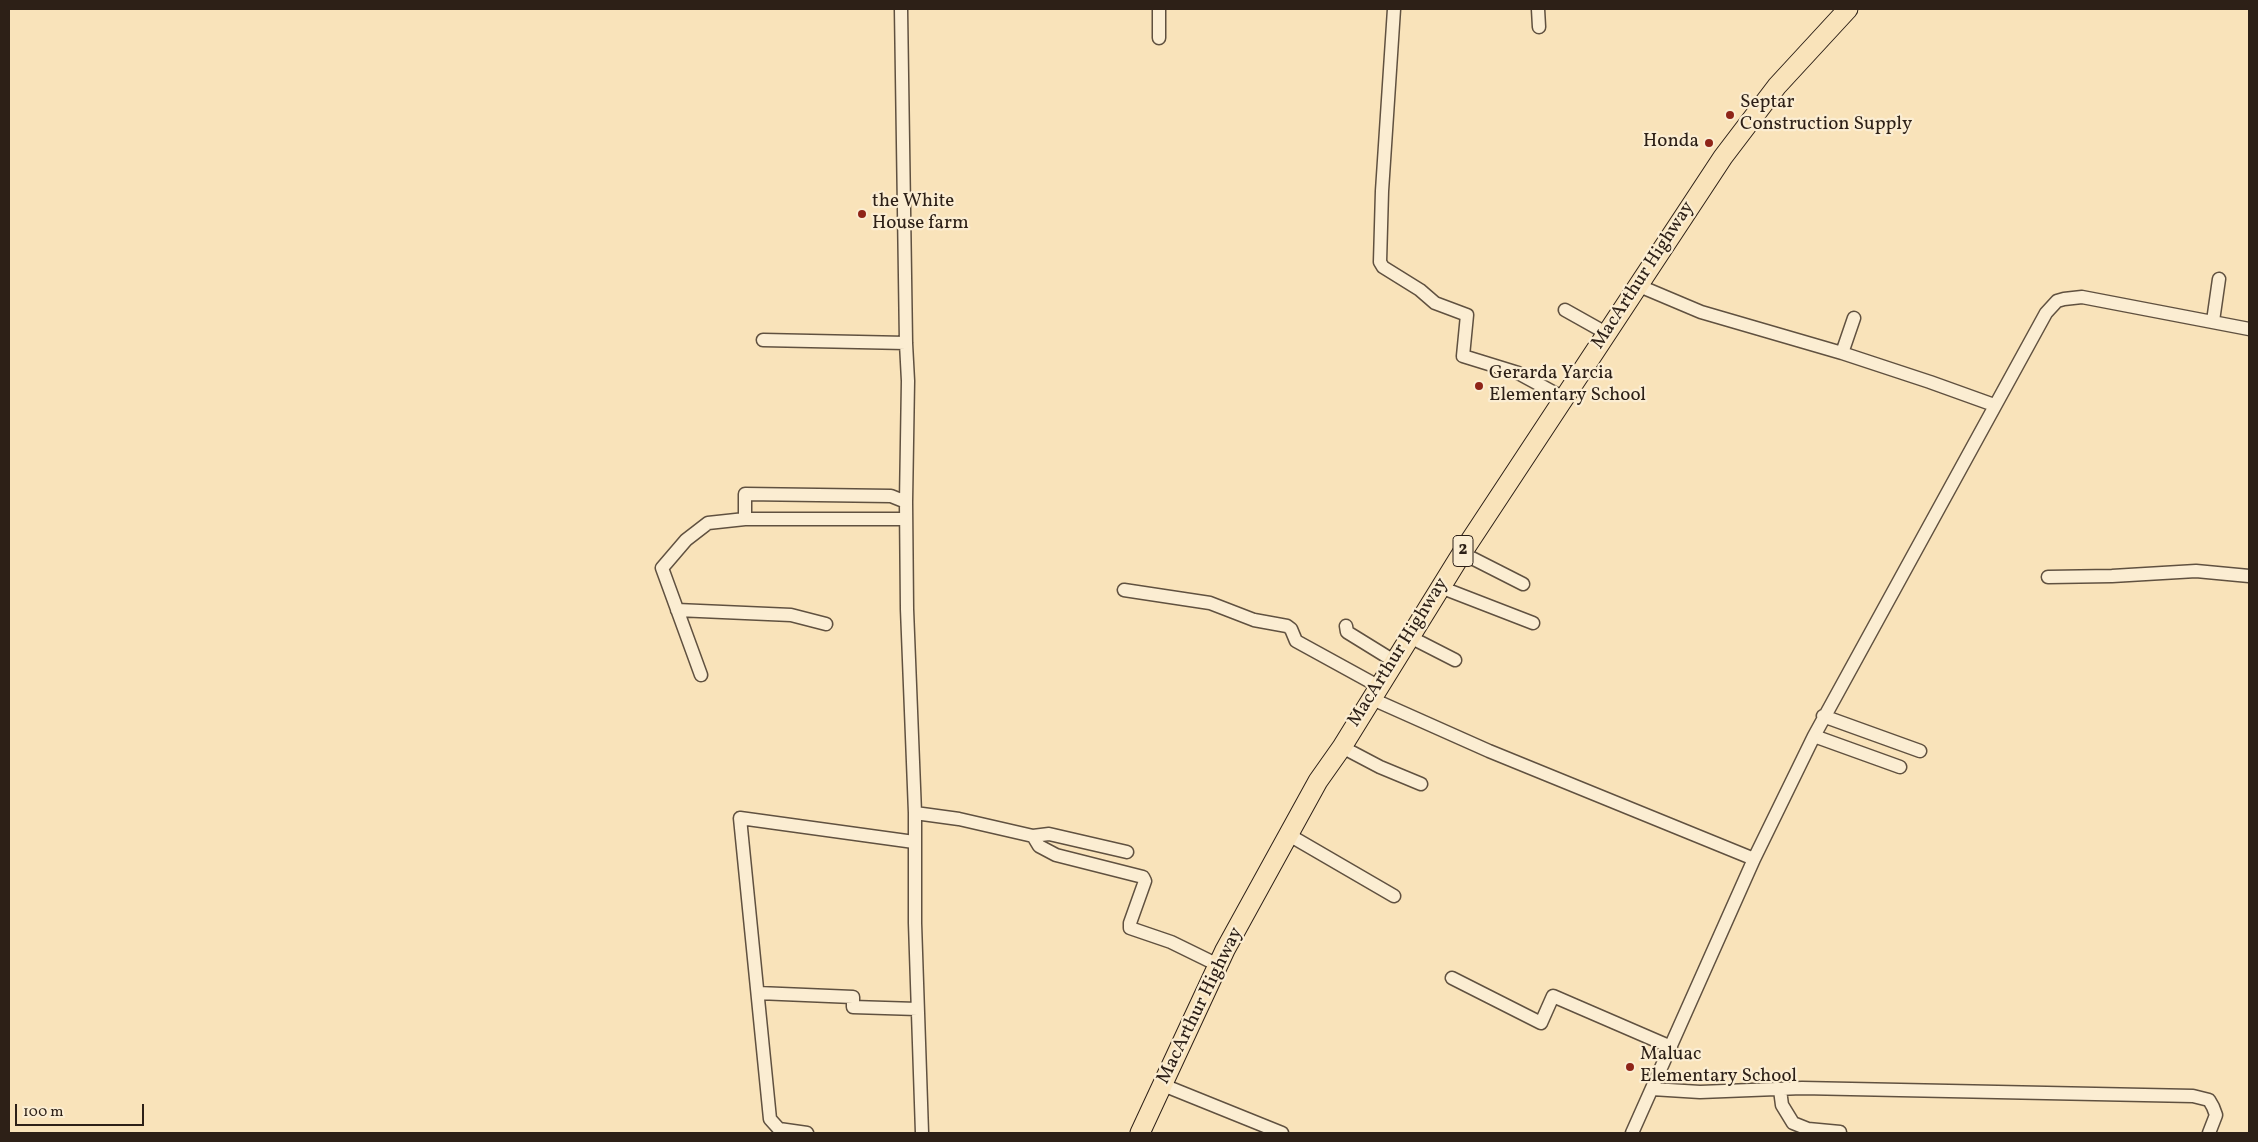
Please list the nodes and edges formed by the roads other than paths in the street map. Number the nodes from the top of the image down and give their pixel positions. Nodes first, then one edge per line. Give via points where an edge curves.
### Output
1 (901, 9) edge
2 (1160, 9) edge
3 (1394, 9) edge
4 (1538, 9) edge
5 (1848, 9) edge
6 (1539, 26) dead end
7 (1159, 38) dead end
8 (2219, 279) dead end
9 (1637, 285) junction
10 (1565, 310) dead end
11 (1854, 318) dead end
12 (2214, 321) junction
13 (2249, 329) edge
14 (1606, 333) junction
15 (763, 340) dead end
16 (906, 343) junction
17 (1842, 353) junction
18 (1564, 398) junction
19 (1994, 405) junction
20 (906, 502) junction
21 (745, 519) junction
22 (906, 519) junction
23 (1462, 553) junction
24 (2249, 576) edge
25 (2048, 577) dead end
26 (1523, 584) dead end
27 (1440, 587) junction
28 (1124, 590) dead end
29 (677, 610) junction
30 (1533, 623) dead end
31 (826, 624) dead end
32 (1346, 626) dead end
33 (1410, 637) junction
34 (1455, 660) dead end
35 (1394, 661) junction
36 (701, 675) dead end
37 (1374, 692) junction
38 (1824, 716) junction
39 (1814, 736) junction
40 (1342, 747) junction
41 (1920, 751) dead end
42 (1900, 767) dead end
43 (1420, 784) dead end
44 (915, 813) junction
45 (1289, 835) junction
46 (1033, 836) junction
47 (914, 842) junction
48 (1128, 852) dead end
49 (1754, 859) junction
50 (1394, 896) dead end
51 (1218, 965) junction
52 (1452, 978) dead end
53 (758, 993) junction
54 (917, 1009) junction
55 (1671, 1047) junction
56 (1163, 1085) junction
57 (1652, 1089) junction
58 (1780, 1090) junction
59 (1840, 1132) dead end
60 (808, 1133) edge
61 (922, 1133) edge
62 (1140, 1133) edge
63 (1282, 1133) edge
64 (1632, 1133) edge
65 (2208, 1133) edge

1 - 16 street
2 - 7 street
3 - 18 street via 1380,262 1435,303 1467,315 1463,356 1518,373
4 - 6 street
5 - 9 highway, MacArthur Highway / 2 via 1760,106
8 - 12 street
9 - 14 highway, MacArthur Highway / 2
9 - 17 street via 1700,312
10 - 14 street
11 - 17 street
12 - 13 street
12 - 19 street via 2082,297 2064,298 2046,313
14 - 18 highway, MacArthur Highway / 2
15 - 16 street
16 - 20 street
17 - 19 street
18 - 23 highway, MacArthur Highway / 2
19 - 38 street
20 - 21 street via 891,496 745,494
20 - 22 street
21 - 22 street
21 - 29 street via 708,523 686,540 662,568
22 - 44 street
23 - 26 street
23 - 27 highway, MacArthur Highway / 2
24 - 25 street via 2196,571
27 - 30 street
27 - 33 highway, MacArthur Highway / 2
28 - 37 street via 1210,603 1254,620 1287,626 1296,641
29 - 31 street via 791,615
29 - 36 street
32 - 35 street via 1347,632
33 - 34 street
33 - 35 highway, MacArthur Highway / 2
35 - 37 highway, MacArthur Highway / 2
37 - 40 highway, MacArthur Highway / 2
37 - 49 street via 1489,751
38 - 39 street
38 - 41 street
39 - 42 street
39 - 49 street
40 - 43 street
40 - 45 highway, MacArthur Highway / 2 via 1318,781
44 - 46 street via 959,819
44 - 47 street
45 - 50 street
45 - 51 highway, MacArthur Highway / 2
46 - 48 street via 1049,834
46 - 51 street via 1038,846 1056,856 1143,877 1145,881 1130,928
47 - 53 street via 740,818
47 - 54 street
49 - 55 street
51 - 56 highway, MacArthur Highway / 2
52 - 55 street via 1541,1023 1553,996
53 - 54 street via 853,997 853,1006
53 - 60 street via 770,1119 779,1129
54 - 61 street
55 - 57 street
56 - 62 highway, MacArthur Highway / 2
56 - 63 street
57 - 58 street via 1700,1092
57 - 64 street
58 - 59 street via 1782,1104 1792,1123 1808,1129
58 - 65 street via 2193,1096 2208,1100 2214,1106 2216,1115

